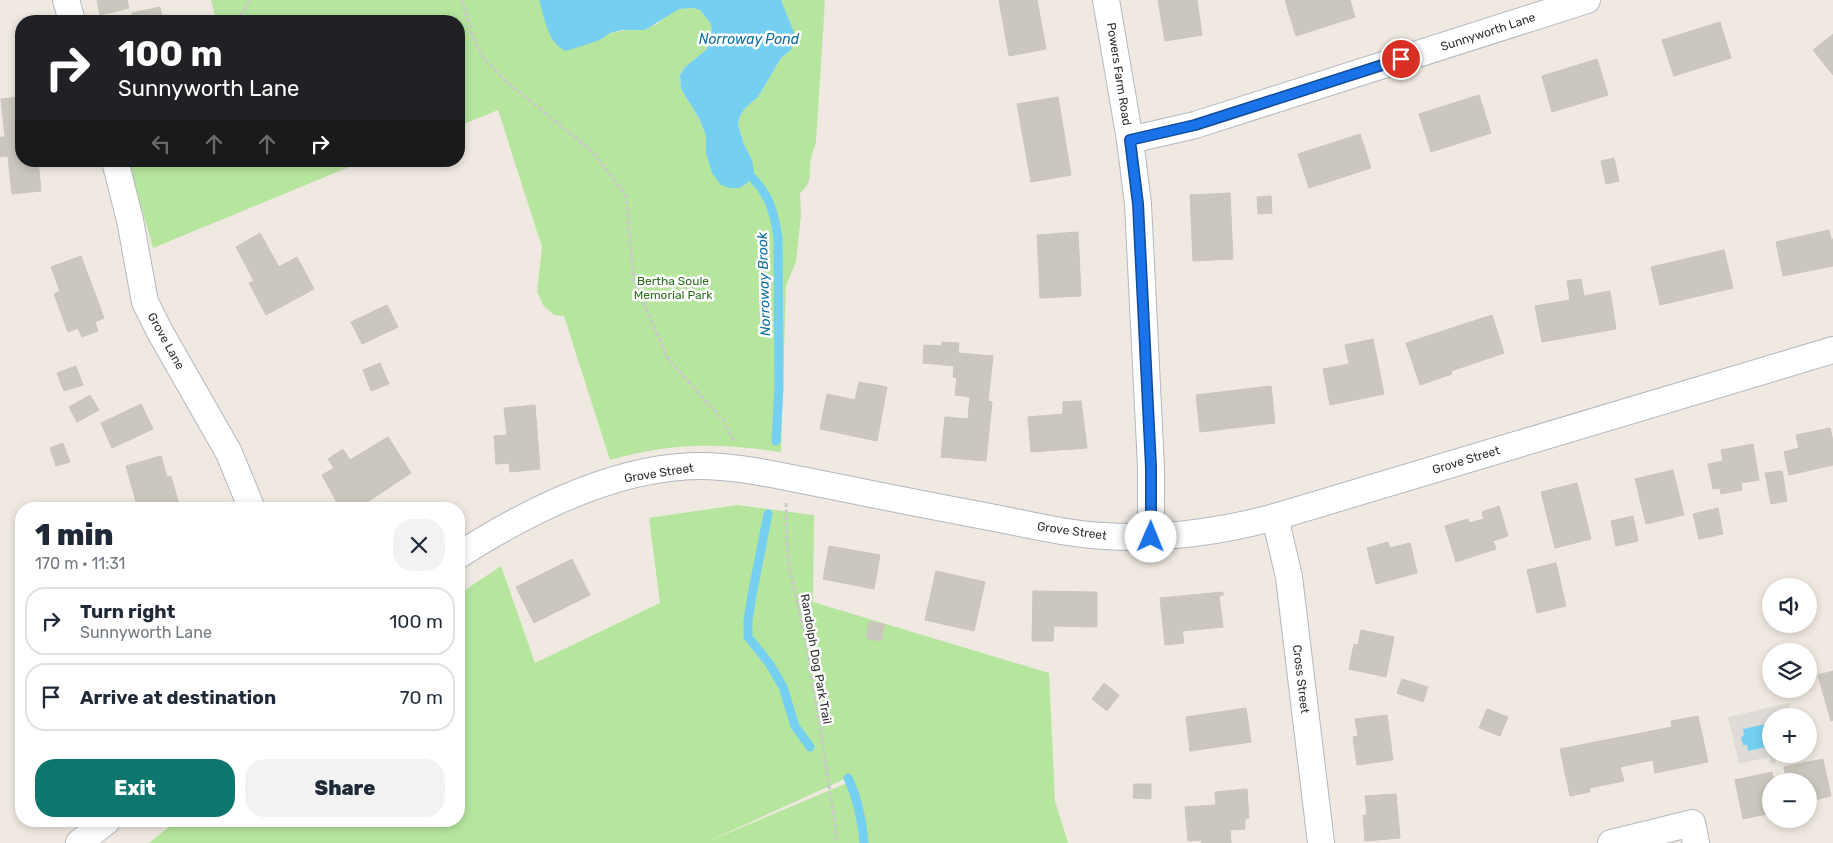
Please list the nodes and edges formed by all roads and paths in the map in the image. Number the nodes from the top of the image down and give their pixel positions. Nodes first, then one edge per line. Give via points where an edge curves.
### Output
1 (66, 0) edge
2 (250, 0) edge
3 (462, 0) edge
4 (1106, 0) edge
5 (1588, 0) edge
6 (70, 15) edge
7 (241, 15) edge
8 (1130, 140) junction
9 (117, 167) edge
10 (1833, 350) edge
11 (734, 444) dead end
12 (786, 477) junction
13 (249, 502) edge
14 (1276, 517) junction
15 (1151, 537) junction
16 (465, 552) edge
17 (99, 827) edge
18 (1694, 833) edge
19 (79, 843) edge
20 (836, 843) edge
21 (1322, 843) edge
22 (1611, 843) edge

1 - 6 street
2 - 7 path
3 - 11 path via 484,59 507,82 592,151 626,195 634,281 668,359 723,420
4 - 8 street, Powers Farm Road
5 - 8 street, Sunnyworth Lane via 1195,125
8 - 15 street, Powers Farm Road via 1138,204 1151,467
9 - 13 street, Grove Lane via 145,302 229,453
10 - 14 street, Grove Street
12 - 15 street, Grove Street via 1073,533
12 - 16 street, Grove Street via 703,466 624,477 543,509
12 - 20 path, Randolph Dog Park Trail via 790,570 807,646
14 - 15 street, Grove Street via 1206,532
14 - 21 street, Cross Street via 1289,577
17 - 19 street
18 - 22 street

